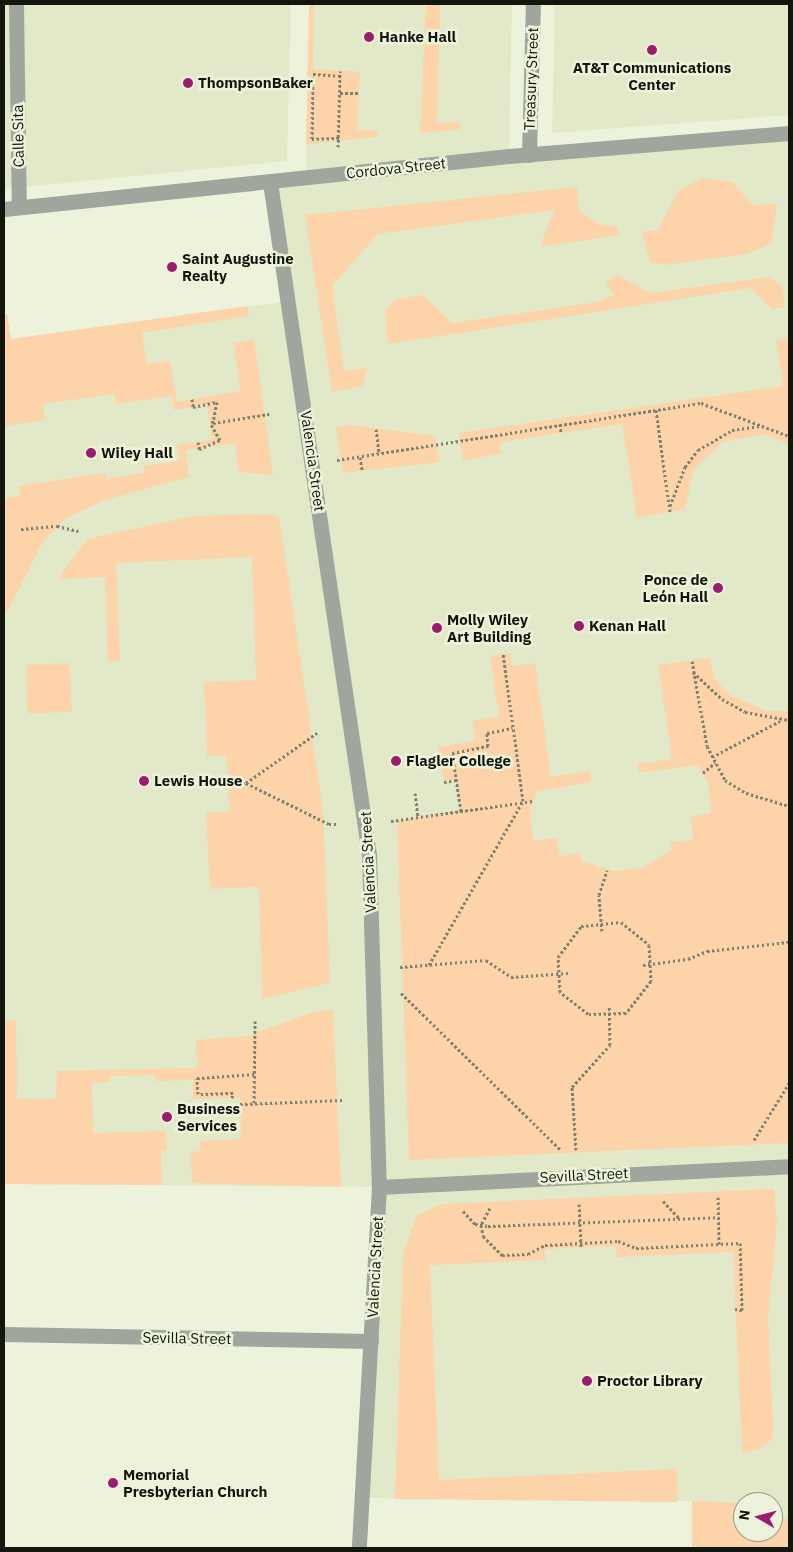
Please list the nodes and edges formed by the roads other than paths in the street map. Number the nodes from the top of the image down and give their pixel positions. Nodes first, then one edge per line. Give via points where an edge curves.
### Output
1 (16, 4) edge
2 (533, 4) edge
3 (789, 134) edge
4 (529, 154) junction
5 (270, 182) junction
6 (11, 208) edge
7 (789, 1166) edge
8 (379, 1187) junction
9 (4, 1334) edge
10 (371, 1342) junction
11 (359, 1548) edge

1 - 6 street, Calle Sita
2 - 4 street, Treasury Street
3 - 4 street, Cordova Street
4 - 5 street, Cordova Street
5 - 6 street, Cordova Street
5 - 8 street, Valencia Street via 366,822
7 - 8 street, Sevilla Street
8 - 10 street, Valencia Street
9 - 10 street, Sevilla Street
10 - 11 street, Valencia Street

